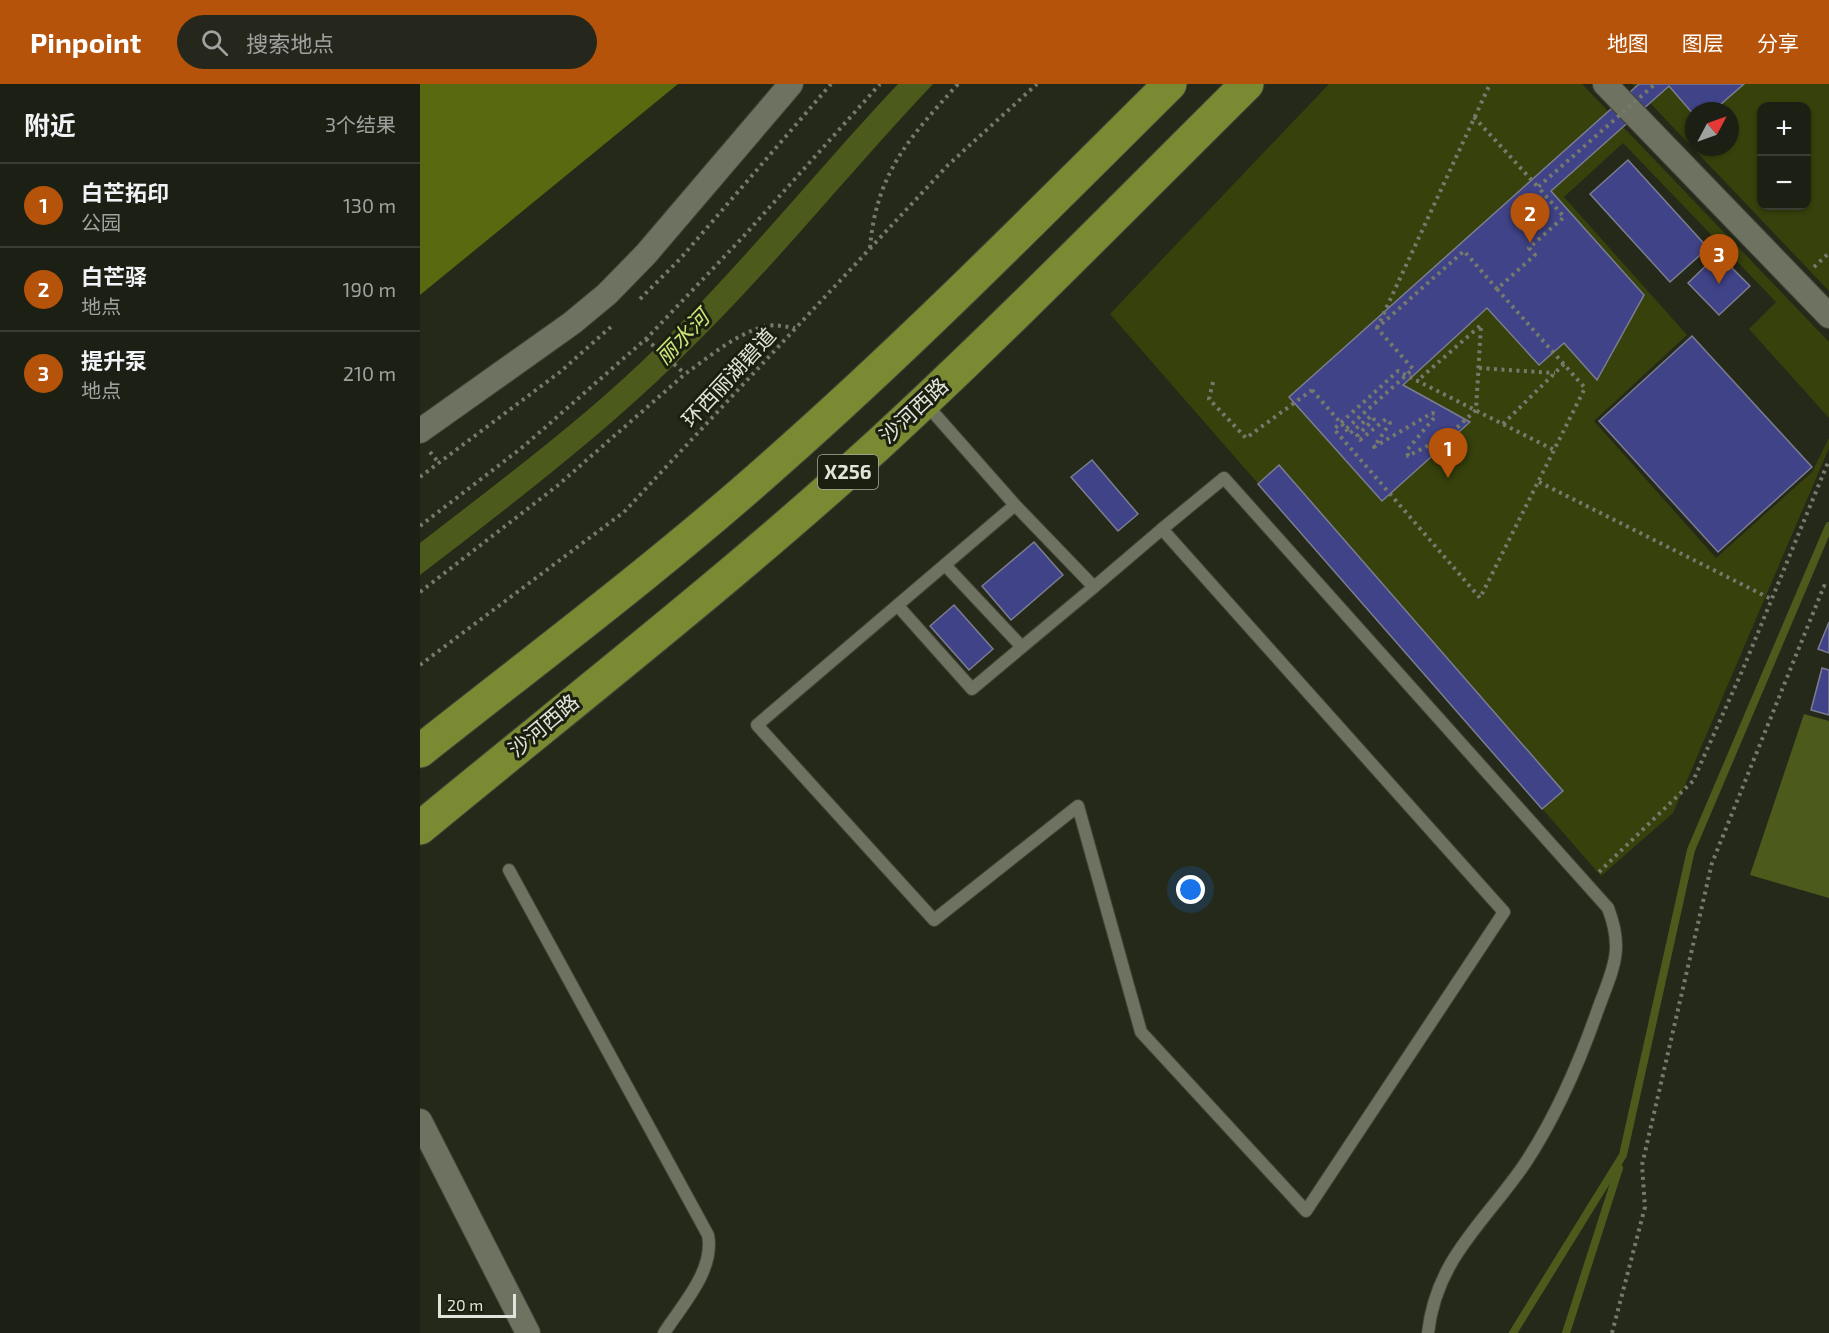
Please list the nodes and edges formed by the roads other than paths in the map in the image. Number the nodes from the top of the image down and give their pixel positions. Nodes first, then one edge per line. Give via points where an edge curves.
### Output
1 (791, 84) edge
2 (1170, 84) edge
3 (1247, 84) edge
4 (1605, 84) edge
5 (1829, 316) edge
6 (924, 402) junction
7 (420, 431) edge
8 (1015, 505) junction
9 (1162, 530) junction
10 (945, 565) junction
11 (1094, 587) junction
12 (898, 606) junction
13 (1022, 647) junction
14 (420, 751) edge
15 (420, 828) edge
16 (509, 870) dead end
17 (420, 1121) edge
18 (528, 1333) edge
19 (664, 1333) edge
20 (1428, 1333) edge

1 - 7 street via 607,294
2 - 14 main road, X256 via 926,325 800,442 705,524
3 - 6 main road, 沙河西路 / X256
4 - 5 street
6 - 8 lane
6 - 15 main road, 沙河西路 / X256 via 740,566
8 - 10 lane
8 - 11 lane
9 - 11 lane
9 - 12 lane via 1504,912 1306,1212 1141,1032 1078,806 934,920 757,725
9 - 20 lane via 1224,478 1608,908 1617,931 1617,956 1580,1061 1555,1115 1523,1166 1458,1249 1438,1290
10 - 12 lane
10 - 13 lane
11 - 13 lane
12 - 13 lane via 972,689
16 - 19 lane via 708,1235 711,1250 704,1270
17 - 18 street

